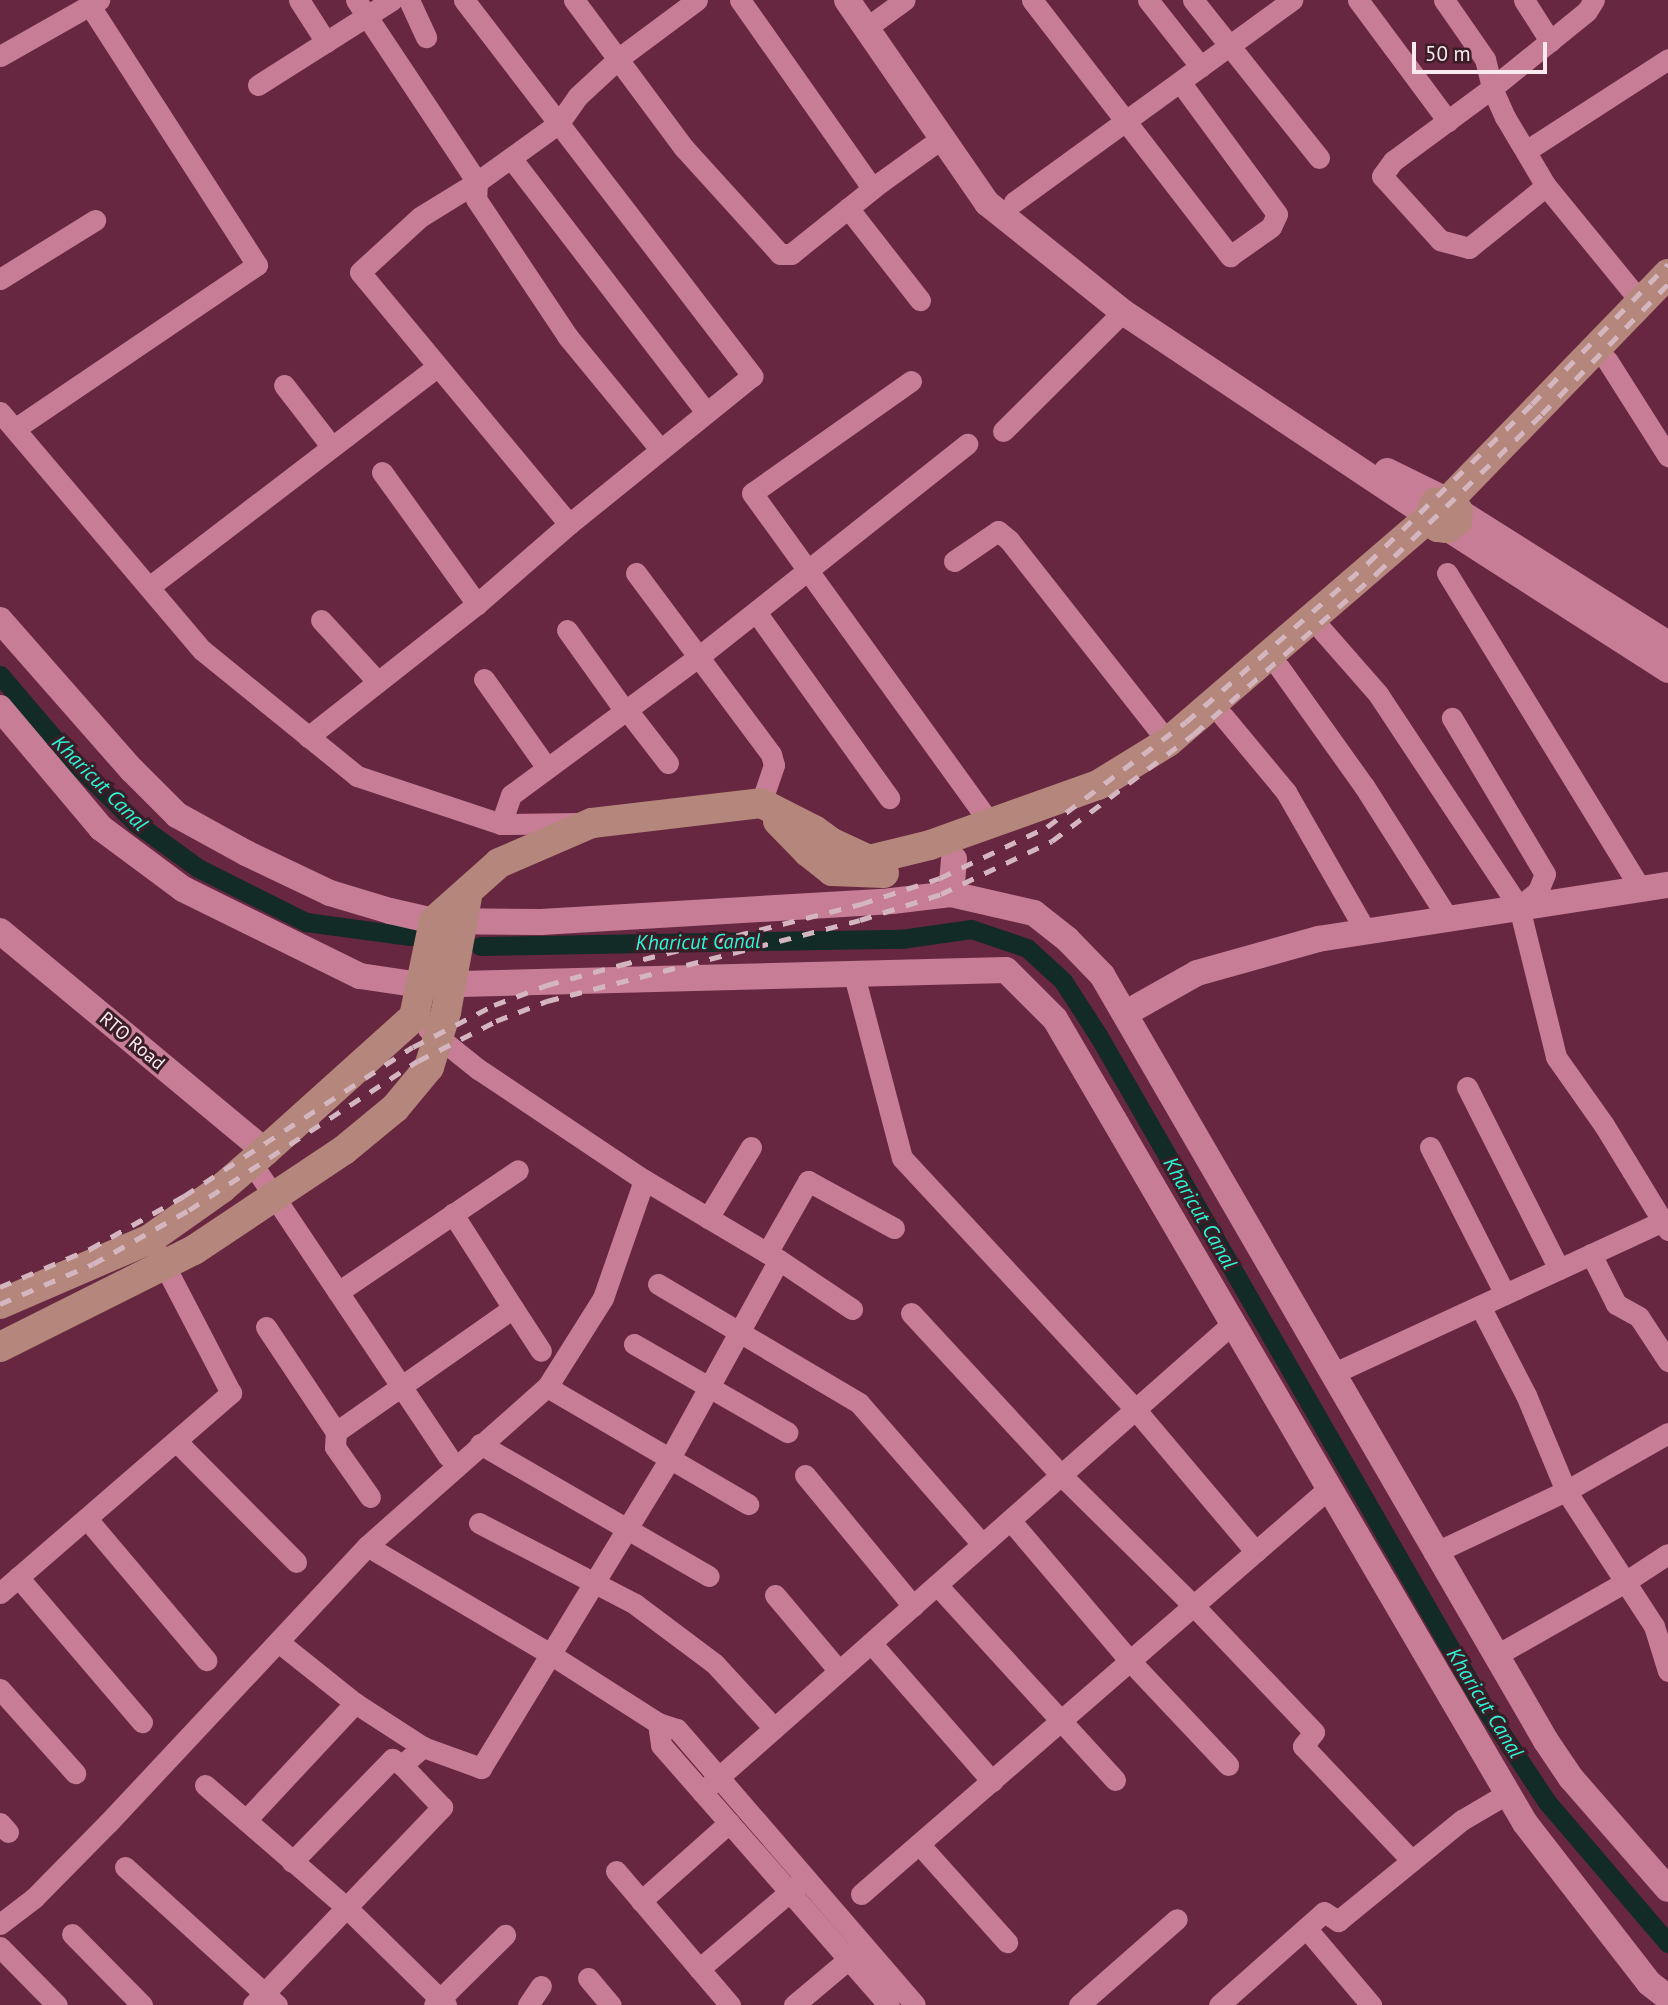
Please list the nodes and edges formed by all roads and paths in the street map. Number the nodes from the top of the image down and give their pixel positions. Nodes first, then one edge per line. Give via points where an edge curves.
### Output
1 (299, 0) edge
2 (392, 0) edge
3 (409, 0) edge
4 (464, 0) edge
5 (574, 0) edge
6 (697, 0) edge
7 (740, 0) edge
8 (847, 0) edge
9 (905, 0) edge
10 (1032, 0) edge
11 (1148, 0) edge
12 (1193, 0) edge
13 (1293, 0) edge
14 (1358, 0) edge
15 (1444, 0) edge
16 (1524, 0) edge
17 (1594, 0) edge
18 (94, 3) edge
19 (361, 8) edge
20 (1265, 8) edge
21 (871, 10) edge
22 (426, 37) dead end
23 (1550, 41) junction
24 (326, 42) junction
25 (1230, 47) junction
26 (1, 52) edge
27 (619, 58) junction
28 (1668, 60) edge
29 (1201, 67) junction
30 (1180, 82) junction
31 (258, 85) dead end
32 (1492, 88) junction
33 (1128, 120) junction
34 (1448, 121) junction
35 (559, 123) junction
36 (942, 138) junction
37 (1526, 151) junction
38 (511, 158) junction
39 (1319, 158) dead end
40 (477, 182) junction
41 (1546, 186) junction
42 (872, 188) junction
43 (1014, 202) junction
44 (848, 208) junction
45 (95, 220) dead end
46 (1668, 274) edge
47 (0, 279) edge
48 (1654, 299) edge
49 (920, 300) dead end
50 (1123, 312) junction
51 (1607, 360) junction
52 (438, 367) junction
53 (911, 382) dead end
54 (284, 385) dead end
55 (0, 412) edge
56 (706, 412) junction
57 (16, 428) junction
58 (1003, 431) dead end
59 (967, 444) dead end
60 (332, 447) junction
61 (660, 449) junction
62 (1668, 456) edge
63 (382, 472) dead end
64 (1446, 514) junction
65 (569, 524) junction
66 (954, 561) dead end
67 (809, 569) junction
68 (636, 573) dead end
69 (1447, 573) dead end
70 (149, 587) junction
71 (477, 604) junction
72 (755, 612) junction
73 (0, 620) edge
74 (321, 620) dead end
75 (568, 630) dead end
76 (1322, 630) junction
77 (1668, 644) edge
78 (697, 658) junction
79 (1279, 667) junction
80 (1668, 670) edge
81 (484, 679) dead end
82 (378, 682) junction
83 (0, 708) edge
84 (626, 710) junction
85 (1223, 716) junction
86 (1452, 718) dead end
87 (308, 737) junction
88 (1168, 742) junction
89 (667, 763) dead end
90 (547, 768) junction
91 (889, 798) dead end
92 (761, 803) junction
93 (592, 822) junction
94 (990, 823) junction
95 (501, 824) junction
96 (954, 859) junction
97 (1668, 885) edge
98 (1641, 889) junction
99 (951, 894) junction
100 (1519, 907) junction
101 (1447, 917) junction
102 (448, 921) junction
103 (1365, 930) junction
104 (0, 932) edge
105 (854, 975) junction
106 (451, 984) junction
107 (421, 985) junction
108 (1126, 1013) junction
109 (414, 1017) junction
110 (438, 1037) junction
111 (1467, 1087) dead end
112 (751, 1147) dead end
113 (1430, 1147) dead end
114 (258, 1156) junction
115 (519, 1170) dead end
116 (644, 1180) junction
117 (274, 1197) junction
118 (453, 1214) junction
119 (708, 1218) junction
120 (1665, 1226) edge
121 (894, 1228) dead end
122 (150, 1239) junction
123 (1591, 1254) junction
124 (773, 1257) junction
125 (164, 1265) junction
126 (1559, 1269) junction
127 (658, 1284) dead end
128 (338, 1292) junction
129 (1506, 1294) junction
130 (0, 1304) edge
131 (1480, 1306) junction
132 (513, 1308) junction
133 (852, 1309) dead end
134 (911, 1313) dead end
135 (1233, 1323) junction
136 (266, 1327) dead end
137 (739, 1332) junction
138 (634, 1344) dead end
139 (0, 1347) edge
140 (541, 1351) dead end
141 (1668, 1361) edge
142 (1332, 1374) junction
143 (401, 1387) junction
144 (547, 1387) junction
145 (708, 1388) junction
146 (1135, 1409) junction
147 (337, 1432) junction
148 (787, 1432) dead end
149 (1668, 1433) edge
150 (177, 1442) junction
151 (480, 1444) junction
152 (448, 1456) dead end
153 (670, 1458) junction
154 (805, 1475) dead end
155 (1061, 1475) junction
156 (1329, 1489) junction
157 (1566, 1491) junction
158 (370, 1497) dead end
159 (748, 1504) dead end
160 (87, 1518) junction
161 (1010, 1520) junction
162 (479, 1523) dead end
163 (627, 1528) junction
164 (982, 1544) junction
165 (367, 1546) junction
166 (1256, 1552) junction
167 (1434, 1553) junction
168 (1668, 1554) edge
169 (296, 1562) dead end
170 (709, 1576) dead end
171 (18, 1577) junction
172 (1625, 1582) junction
173 (594, 1583) junction
174 (937, 1584) junction
175 (0, 1593) edge
176 (775, 1595) dead end
177 (913, 1606) junction
178 (1194, 1606) junction
179 (871, 1643) junction
180 (286, 1648) dead end
181 (550, 1654) junction
182 (1494, 1656) junction
183 (206, 1660) dead end
184 (1130, 1661) junction
185 (1666, 1665) edge
186 (839, 1671) junction
187 (0, 1689) edge
188 (355, 1703) junction
189 (1062, 1720) junction
190 (142, 1722) dead end
191 (658, 1723) junction
192 (774, 1728) junction
193 (423, 1747) junction
194 (402, 1765) junction
195 (1228, 1765) dead end
196 (75, 1773) dead end
197 (718, 1778) junction
198 (1115, 1780) dead end
199 (992, 1781) junction
200 (205, 1785) dead end
201 (702, 1792) junction
202 (1508, 1793) junction
203 (246, 1820) junction
204 (729, 1823) junction
205 (919, 1844) junction
206 (1412, 1861) junction
207 (292, 1862) junction
208 (125, 1867) dead end
209 (616, 1871) dead end
210 (1666, 1883) edge
211 (798, 1885) junction
212 (861, 1894) dead end
213 (641, 1900) junction
214 (347, 1908) junction
215 (1177, 1919) dead end
216 (0, 1924) edge
217 (1306, 1928) junction
218 (72, 1934) dead end
219 (505, 1935) dead end
220 (1007, 1942) dead end
221 (0, 1947) edge
222 (856, 1953) junction
223 (699, 1969) junction
224 (588, 1978) dead end
225 (541, 1986) dead end
226 (1668, 1998) edge
227 (265, 2001) edge
228 (440, 2003) edge
229 (57, 2005) edge
230 (142, 2005) edge
231 (528, 2005) edge
232 (611, 2005) edge
233 (730, 2005) edge
234 (794, 2005) edge
235 (889, 2005) edge
236 (915, 2005) edge
237 (1079, 2005) edge
238 (1219, 2005) edge
239 (1371, 2005) edge

1 - 24 street
2 - 19 street
3 - 22 street
4 - 35 street
5 - 27 street
6 - 27 street
7 - 42 street
8 - 36 street
9 - 21 street
10 - 33 street
11 - 29 street
12 - 25 street
13 - 20 street
14 - 34 street
15 - 32 street via 1485,59
16 - 23 street
17 - 23 street
18 - 26 street
18 - 57 street via 257,265
19 - 24 street
19 - 40 street
20 - 25 street
21 - 43 street via 995,186
23 - 32 street
24 - 31 street
25 - 29 street
25 - 39 street
27 - 35 street via 578,96
27 - 44 street via 684,148 780,254 791,254
28 - 37 street
29 - 30 street
30 - 33 street
30 - 33 street via 1277,214 1271,227 1230,256
32 - 34 street
32 - 37 street
33 - 43 street
34 - 41 street via 1393,161 1382,176 1440,240 1469,248
35 - 38 street
35 - 56 street via 752,376
36 - 42 street
36 - 50 street via 987,203
37 - 41 street
38 - 40 street
38 - 56 street
40 - 52 street via 420,217 360,272
40 - 61 street via 476,199 568,337
41 - 48 street
42 - 44 street
43 - 64 street via 1145,306
44 - 49 street
45 - 47 street
46 - 48 main road
48 - 51 main road
48 - 64 main road
50 - 58 street
50 - 64 street
51 - 62 street
51 - 64 main road
52 - 60 street
52 - 65 street
53 - 67 street via 752,493
54 - 60 street
55 - 57 street
56 - 61 street
57 - 70 street
59 - 67 street
60 - 70 street
61 - 65 street
63 - 71 street
64 - 76 main road via 1420,547
64 - 77 street
64 - 80 street
64 - 88 main road
65 - 71 street
66 - 88 street via 998,531 1009,540
67 - 72 street
67 - 94 street
68 - 78 street
69 - 98 street
70 - 87 street via 202,650
71 - 82 street
72 - 78 street
72 - 91 street
73 - 102 street via 177,815 330,893
74 - 82 street
75 - 84 street
76 - 79 main road
76 - 100 street via 1378,694
78 - 84 street
78 - 92 street via 771,754 774,765
79 - 85 main road
79 - 101 street via 1364,786
81 - 90 street
82 - 87 street
83 - 107 street via 101,828 183,889 360,976
84 - 89 street
84 - 90 street
85 - 96 main road via 1179,754 1104,800
85 - 103 street via 1286,792
86 - 100 street via 1545,874 1538,891
87 - 95 street via 357,776
88 - 94 main road via 1098,785
90 - 95 street via 511,795
92 - 93 main road
92 - 94 main road via 869,860
92 - 96 main road via 832,871 869,874
93 - 95 street
93 - 102 main road via 499,863 468,891
96 - 99 street
97 - 98 street
98 - 100 street
99 - 102 street via 554,921
99 - 108 street via 1034,913 1102,975
100 - 101 street
100 - 120 street via 1556,1057
101 - 103 street
102 - 106 main road
102 - 107 main road
103 - 108 street via 1196,973
104 - 114 street, RTO Road
105 - 106 street
105 - 135 street via 1006,970 1055,1019
105 - 146 street via 902,1158
106 - 107 street
106 - 110 main road
107 - 109 main road
108 - 142 street
109 - 110 street
109 - 114 main road
110 - 116 street
110 - 117 main road via 429,1067 395,1108 344,1150
111 - 126 street
112 - 119 street
113 - 129 street
114 - 117 street
114 - 122 main road
115 - 118 street
116 - 119 street
116 - 144 street via 603,1298
117 - 125 main road
117 - 128 street
118 - 128 street
118 - 132 street
119 - 124 street
120 - 123 street
121 - 124 street via 808,1181
122 - 125 street
122 - 130 main road
123 - 126 street
123 - 141 street via 1616,1304 1639,1317
124 - 133 street
124 - 137 street
125 - 139 main road
125 - 150 street via 231,1393
126 - 129 street
127 - 137 street
128 - 143 street
129 - 131 street
131 - 142 street
131 - 157 street via 1526,1395
132 - 140 street
132 - 143 street
134 - 155 street
135 - 146 street
135 - 156 street
136 - 147 street
137 - 145 street
137 - 164 street via 859,1403
138 - 145 street
142 - 167 street
143 - 147 street
143 - 152 street
144 - 151 street
144 - 153 street
145 - 148 street
145 - 153 street
146 - 155 street
146 - 166 street
147 - 158 street via 335,1447
149 - 157 street
150 - 160 street
150 - 169 street
151 - 163 street
151 - 165 street
153 - 159 street
153 - 163 street
154 - 177 street
155 - 161 street
155 - 178 street
156 - 166 street
156 - 202 street
157 - 167 street
157 - 172 street
160 - 171 street
160 - 183 street
161 - 164 street
161 - 184 street
162 - 173 street
163 - 170 street
163 - 173 street
164 - 174 street
165 - 181 street
165 - 216 street via 108,1823 34,1898
166 - 178 street
167 - 182 street
168 - 172 street
171 - 175 street
171 - 190 street
172 - 182 street
172 - 185 street via 1654,1626
173 - 181 street
173 - 192 street via 635,1604 714,1663
174 - 177 street
174 - 189 street
176 - 186 street
177 - 179 street
178 - 184 street
178 - 206 street via 1314,1732 1303,1746
179 - 186 street
179 - 199 street
180 - 188 street
181 - 191 street
181 - 193 street via 481,1769
182 - 210 street via 1571,1777
184 - 189 street
184 - 195 street
186 - 192 street
187 - 196 street
188 - 193 street
188 - 203 street
189 - 198 street
189 - 199 street
191 - 197 street via 677,1729
191 - 201 street via 661,1745
192 - 197 street
193 - 194 street
194 - 207 street via 392,1759
194 - 214 street via 442,1807
197 - 201 street
197 - 211 street
199 - 205 street
200 - 203 street
201 - 204 street
202 - 206 street via 1462,1820
202 - 226 street via 1525,1823 1640,1972
203 - 207 street
204 - 211 street
204 - 213 street
205 - 212 street
205 - 220 street
206 - 217 street via 1338,1921 1324,1912
207 - 214 street
208 - 227 street
209 - 213 street
211 - 222 street
211 - 223 street
213 - 223 street
214 - 227 street
214 - 228 street
215 - 237 street
217 - 238 street
217 - 239 street
218 - 230 street
219 - 228 street
221 - 229 street
222 - 234 street
222 - 235 street
222 - 236 street
223 - 233 street
224 - 232 street
225 - 231 street

